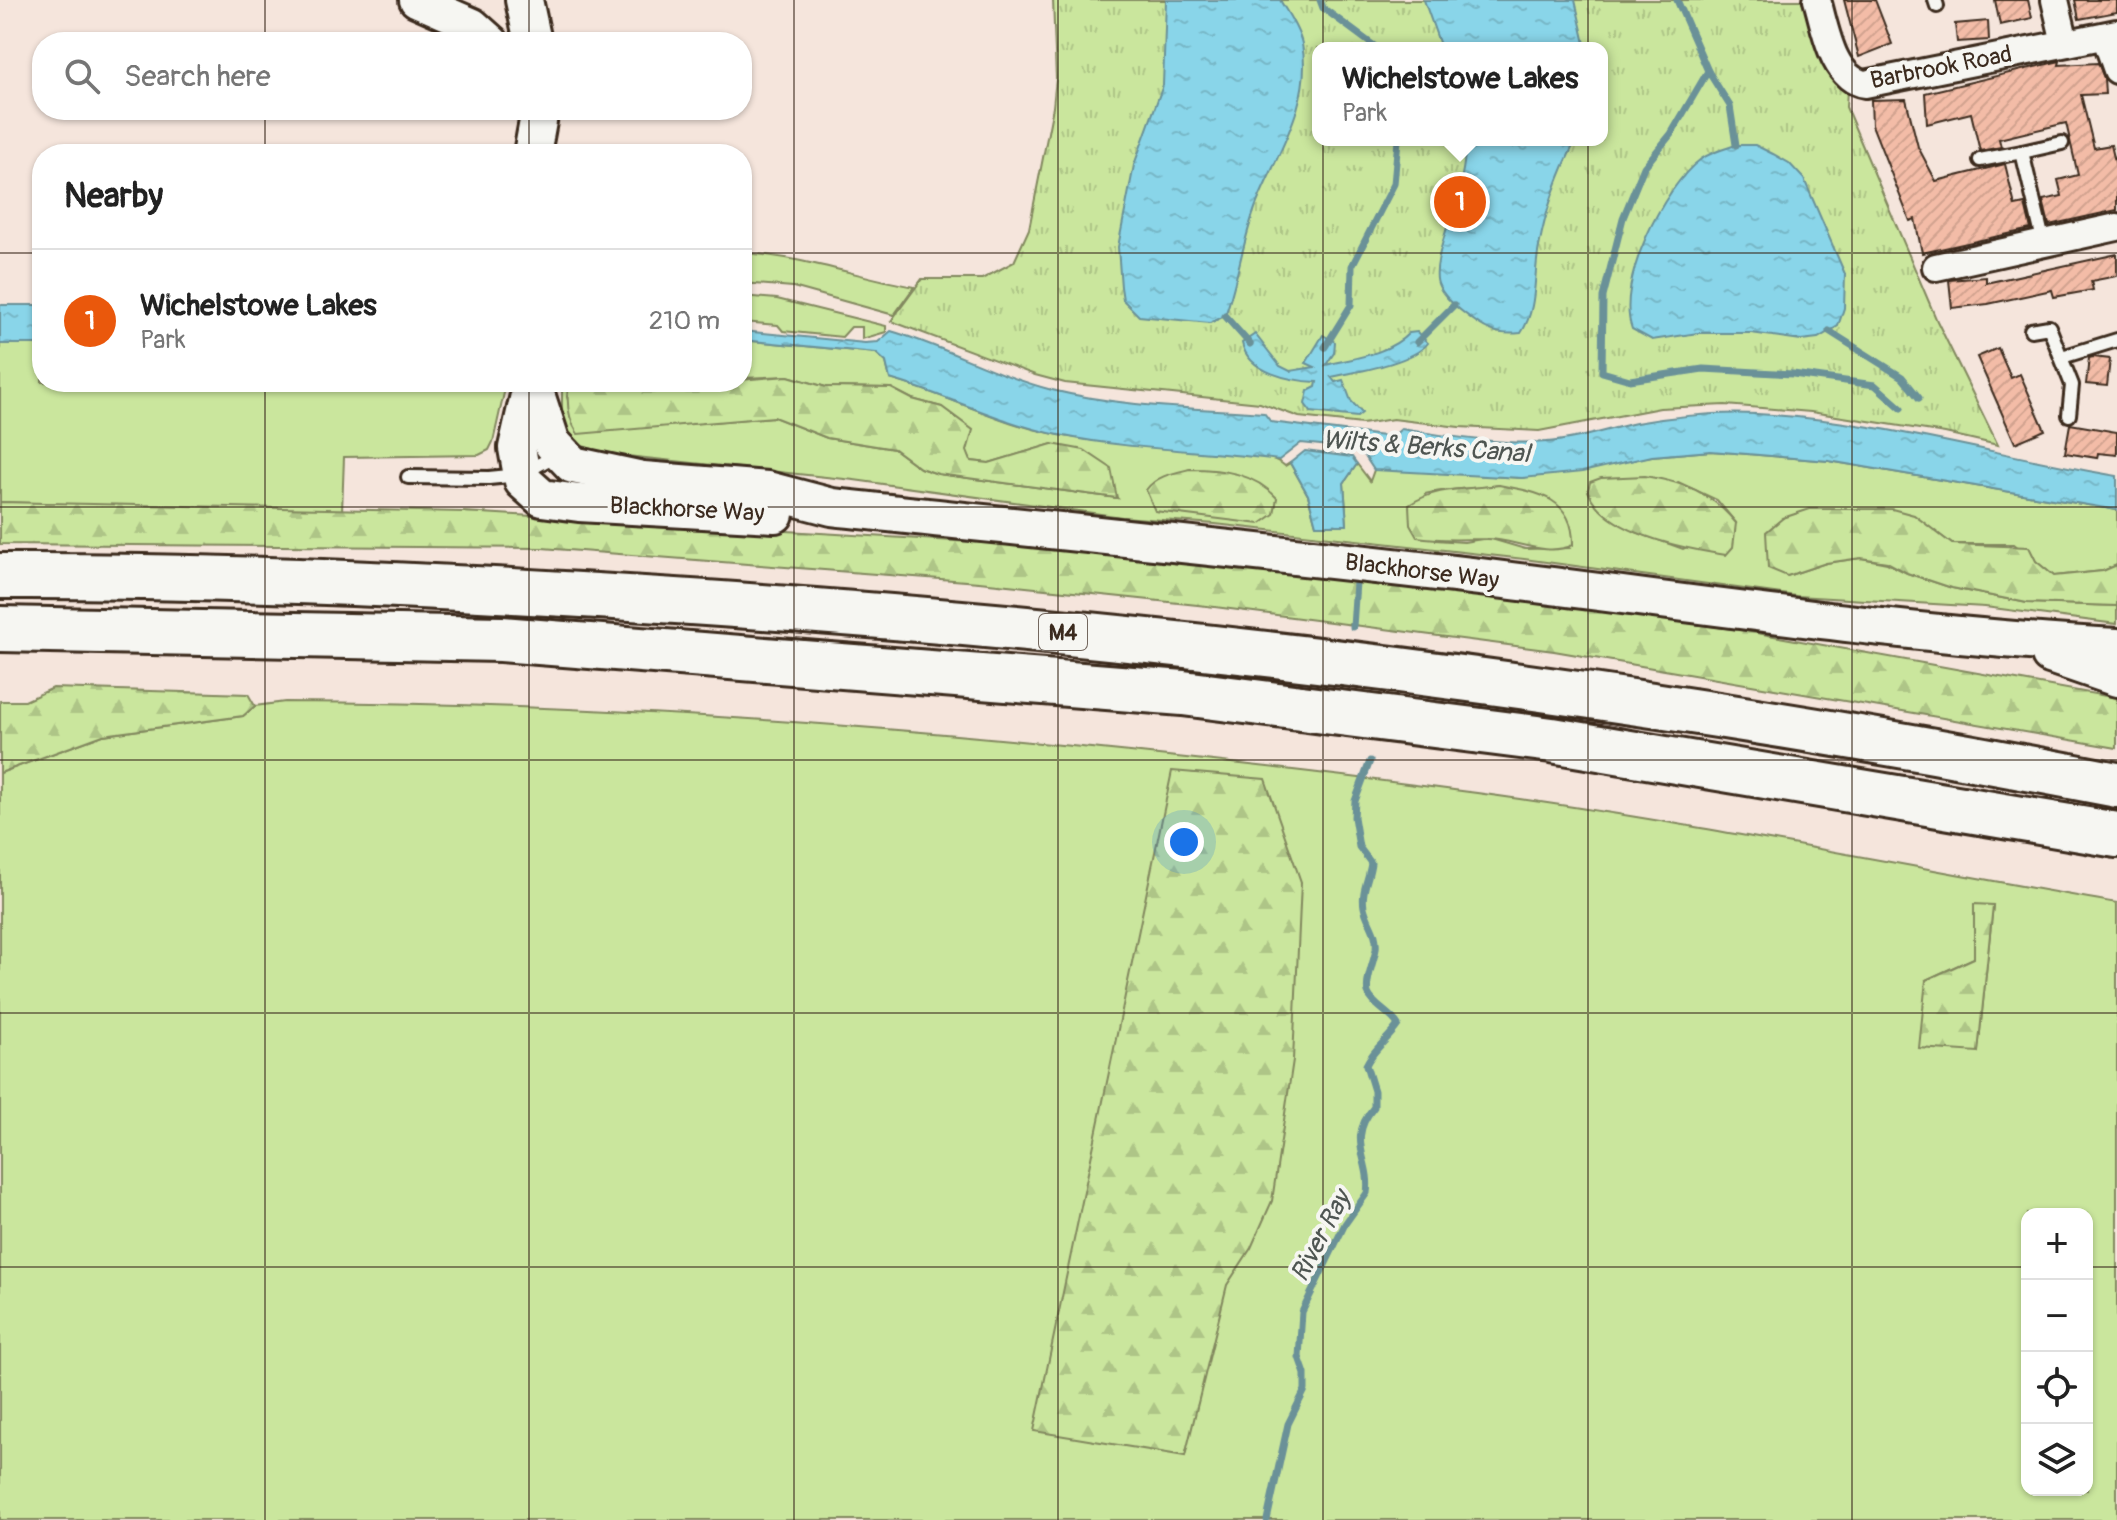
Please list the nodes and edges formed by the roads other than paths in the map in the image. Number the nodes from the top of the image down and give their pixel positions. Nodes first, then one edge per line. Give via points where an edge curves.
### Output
1 (416, 0) edge
2 (500, 0) edge
3 (524, 0) edge
4 (1817, 0) edge
5 (2055, 0) edge
6 (481, 32) edge
7 (507, 32) edge
8 (531, 32) edge
9 (2111, 34) edge
10 (2065, 43) junction
11 (2117, 70) edge
12 (2062, 143) dead end
13 (2022, 152) junction
14 (1980, 160) dead end
15 (2117, 227) edge
16 (2044, 244) junction
17 (1936, 267) dead end
18 (2031, 330) dead end
19 (2117, 340) edge
20 (2062, 357) junction
21 (530, 392) edge
22 (536, 392) edge
23 (2069, 415) dead end
24 (569, 461) junction
25 (408, 477) dead end
26 (531, 486) junction
27 (832, 507) junction
28 (0, 576) edge
29 (0, 629) edge
30 (2011, 642) junction
31 (2117, 647) edge
32 (2117, 678) edge
33 (2117, 785) edge
34 (2117, 835) edge

1 - 6 street
2 - 7 main road
3 - 8 main road
4 - 10 street, Barbrook Road via 1839,64 1856,83 1900,79
5 - 10 street
9 - 10 street, Barbrook Road
9 - 11 street
12 - 13 lane
13 - 14 lane
13 - 16 lane
15 - 16 street
16 - 17 street
18 - 20 lane via 2049,327
19 - 20 lane
20 - 23 lane via 2072,385
21 - 26 main road via 517,448
22 - 24 main road
24 - 26 lane
24 - 27 main road, Blackhorse Way via 643,480 767,490
25 - 26 lane via 489,478
26 - 27 main road, Blackhorse Way via 768,515
27 - 30 main road, Blackhorse Way via 1393,567
28 - 33 highway, M4 via 514,590 1189,643 1549,689
29 - 34 highway, M4 via 501,639 1183,693 1552,740
30 - 31 main road, Blackhorse Way
30 - 32 main road, Blackhorse Way

